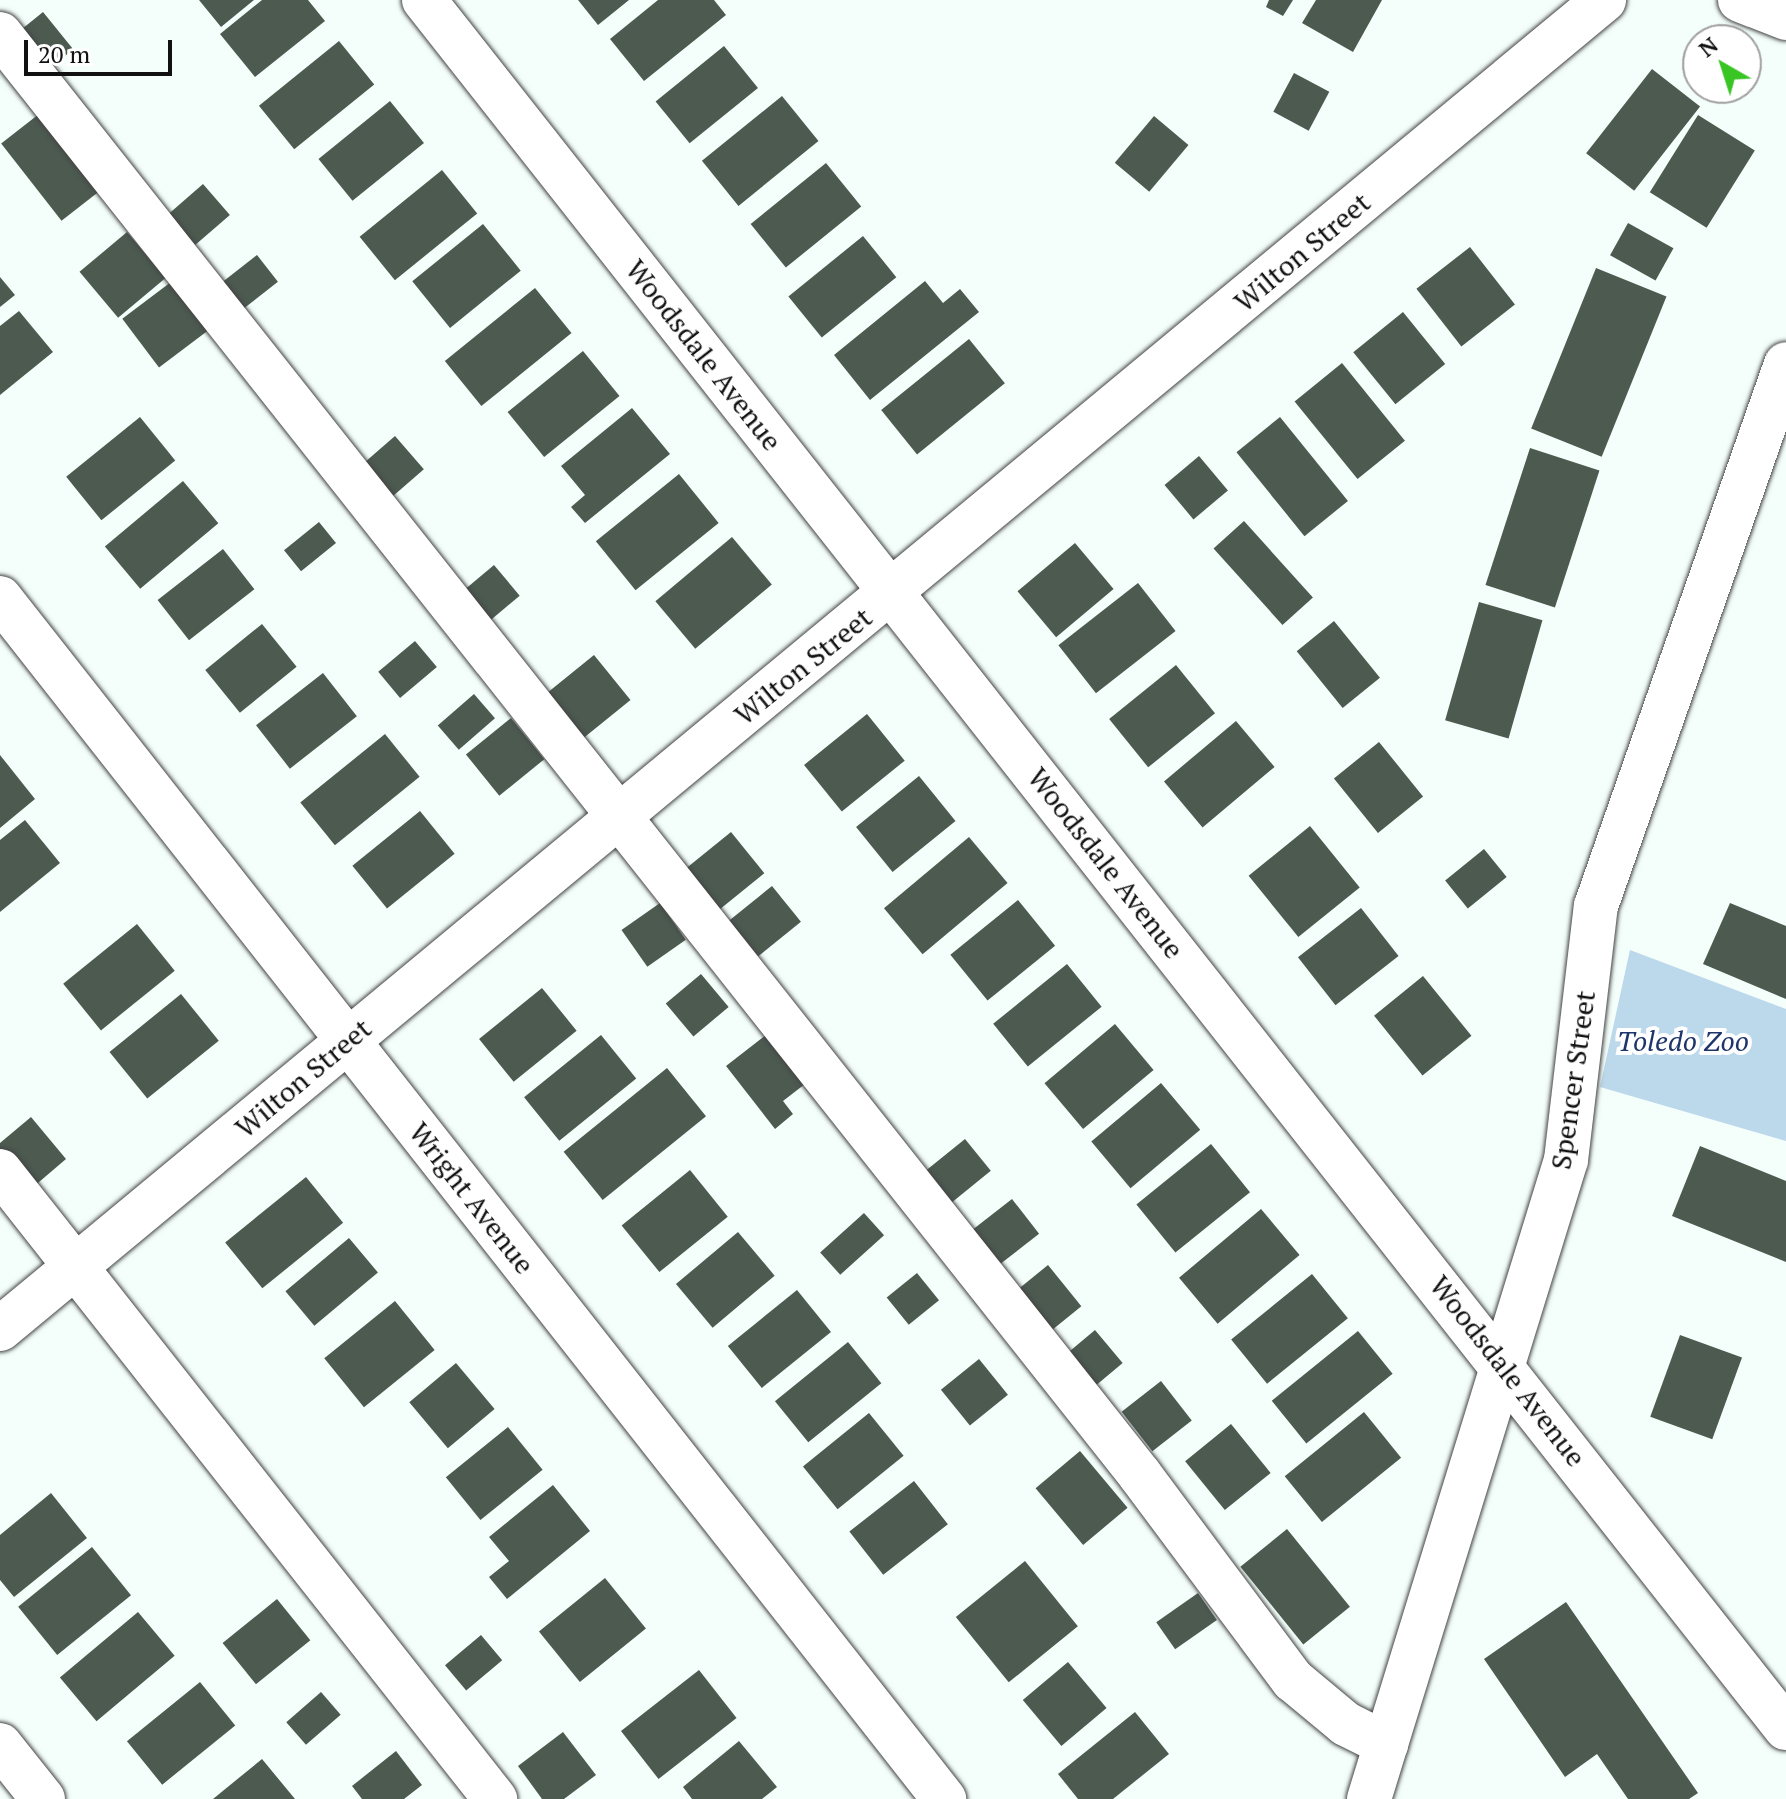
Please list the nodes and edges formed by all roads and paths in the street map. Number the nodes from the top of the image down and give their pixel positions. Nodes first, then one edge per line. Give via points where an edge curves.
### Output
1 (424, 0) edge
2 (1604, 0) edge
3 (1740, 0) edge
4 (1786, 18) edge
5 (0, 34) edge
6 (1786, 364) edge
7 (893, 593) junction
8 (0, 598) edge
9 (620, 817) junction
10 (348, 1040) junction
11 (0, 1171) edge
12 (75, 1266) junction
13 (0, 1329) edge
14 (1506, 1367) junction
15 (1786, 1728) edge
16 (1386, 1744) junction
17 (0, 1745) edge
18 (43, 1799) edge
19 (495, 1799) edge
20 (944, 1799) edge
21 (1369, 1799) edge

1 - 7 street, Woodsdale Avenue
2 - 7 street, Wilton Street
3 - 4 street
5 - 9 street
6 - 14 street, Spencer Street via 1596,906 1566,1160
7 - 9 street, Wilton Street
7 - 14 street, Woodsdale Avenue
8 - 10 street, Wright Avenue
9 - 10 street, Wilton Street
9 - 16 street via 1140,1475 1293,1680 1346,1724
10 - 12 street, Wilton Street
10 - 20 street, Wright Avenue
11 - 12 street
12 - 13 street, Wilton Street
12 - 19 street
14 - 15 street, Woodsdale Avenue
14 - 16 street, Spencer Street
16 - 21 street, Spencer Street
17 - 18 street

